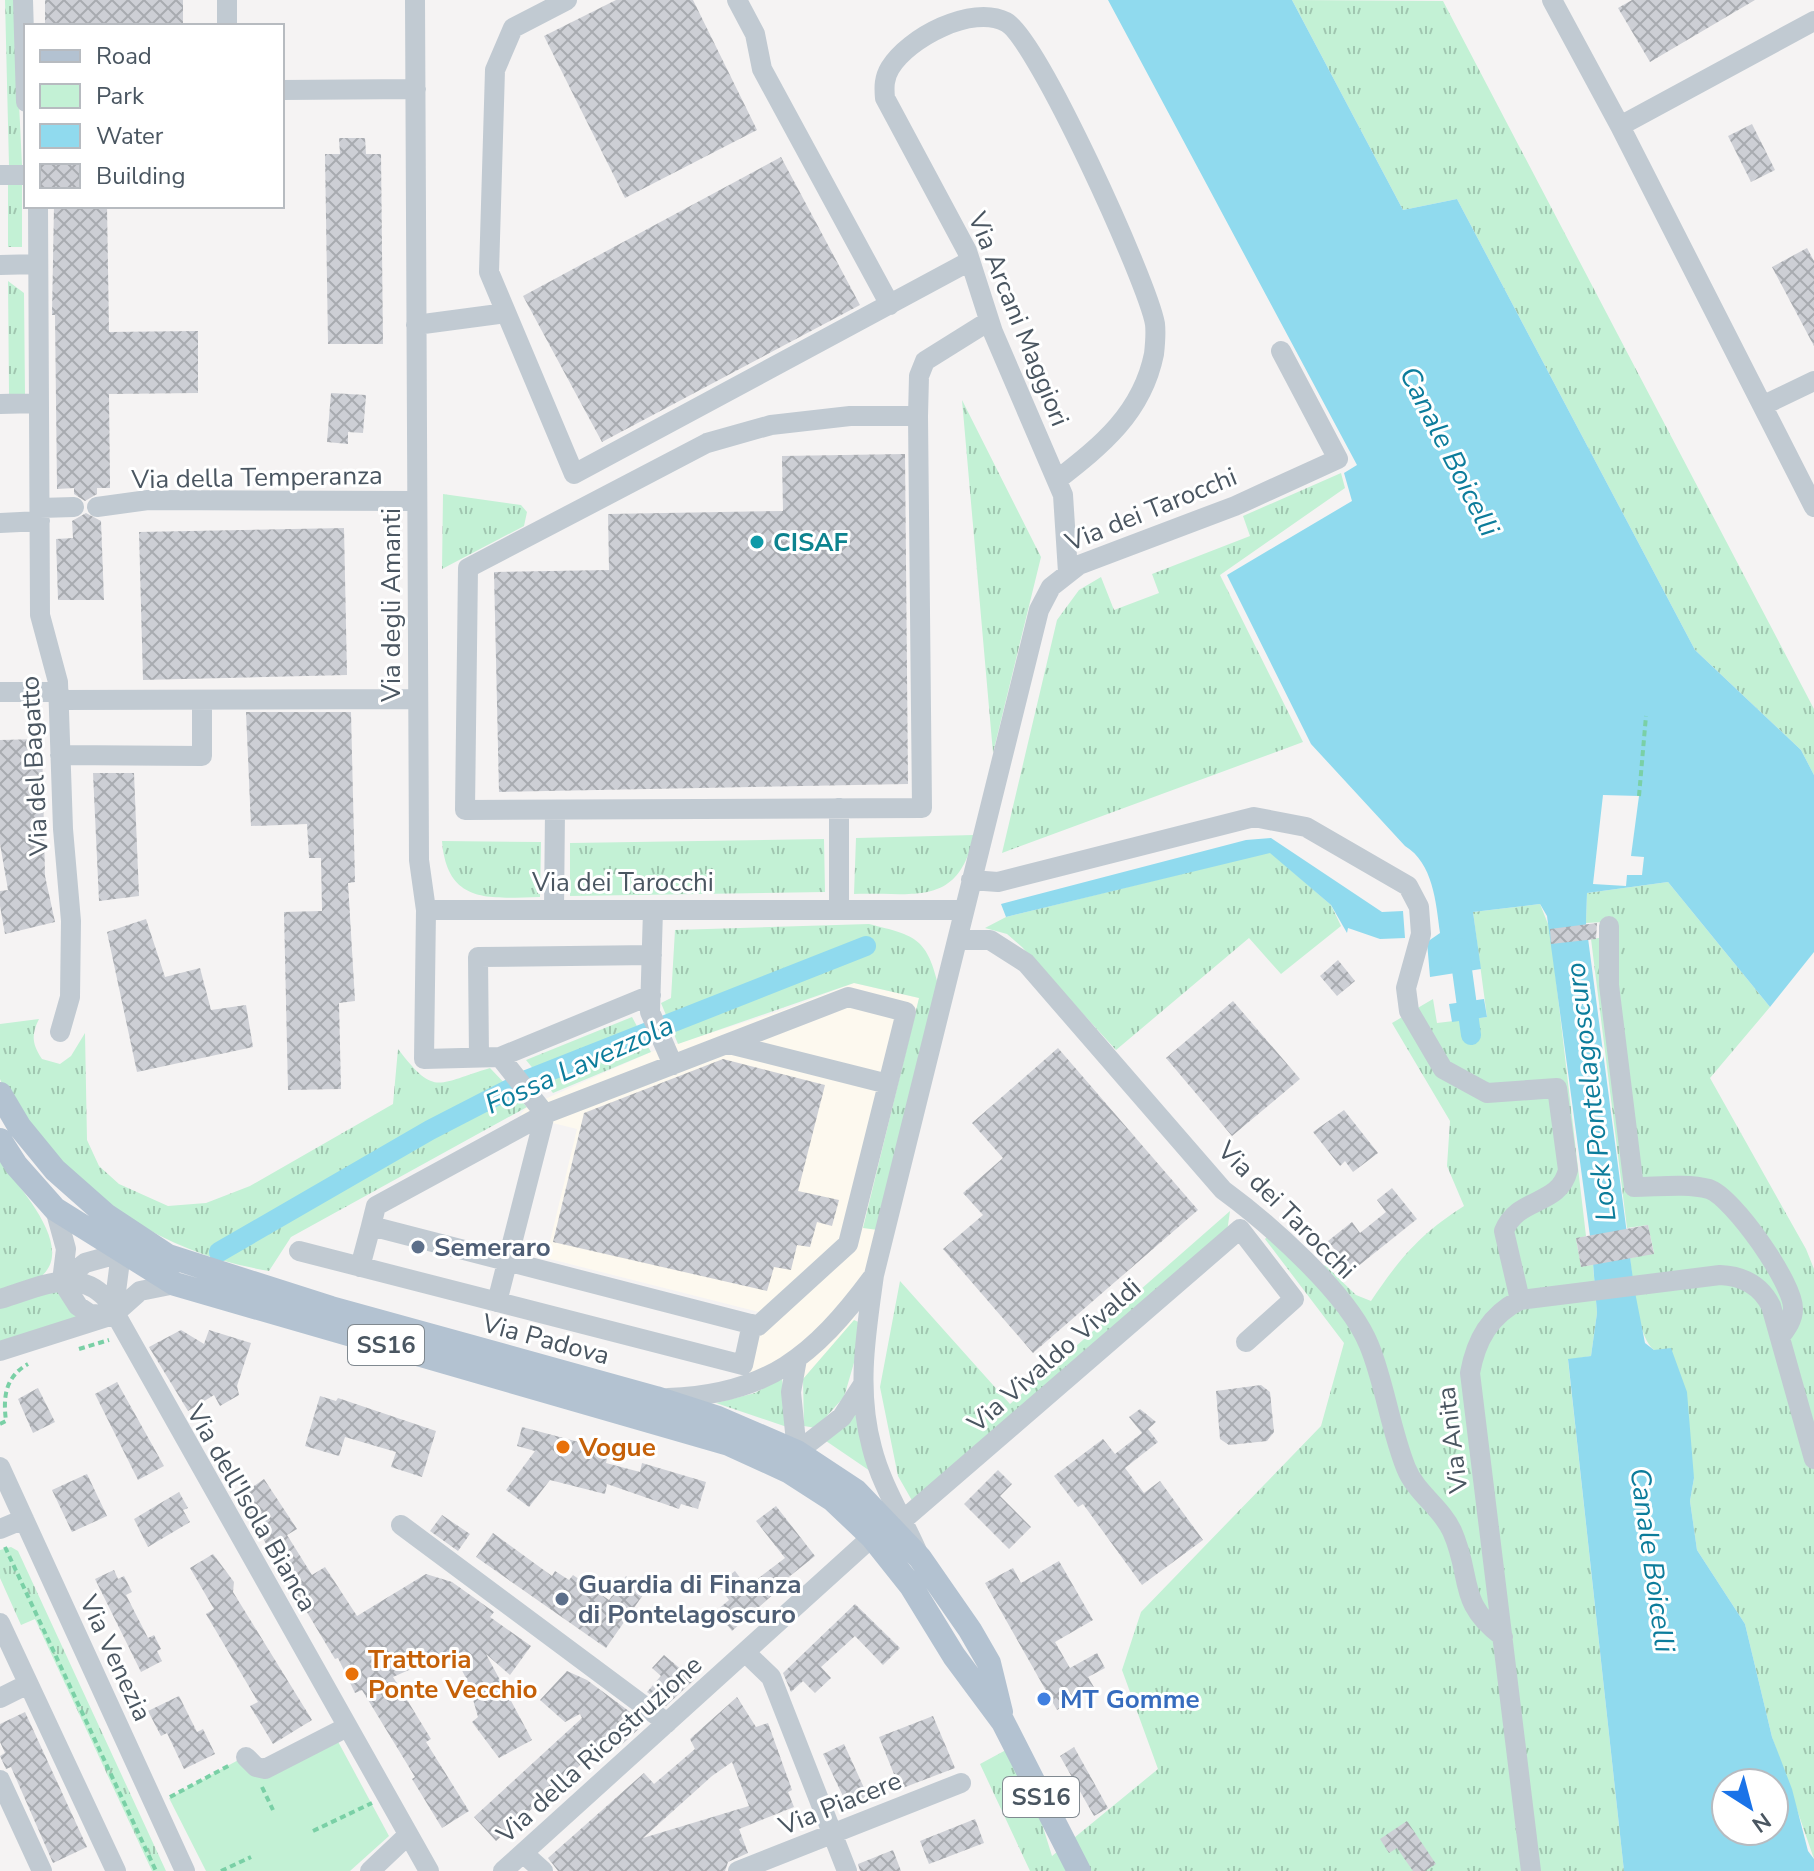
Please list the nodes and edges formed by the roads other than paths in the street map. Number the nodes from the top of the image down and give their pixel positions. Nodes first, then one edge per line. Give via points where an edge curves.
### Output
1 (23, 0) edge
2 (227, 0) edge
3 (415, 0) edge
4 (567, 0) edge
5 (737, 0) edge
6 (1552, 0) edge
7 (1814, 21) edge
8 (227, 24) edge
9 (24, 32) edge
10 (416, 89) junction
11 (284, 90) edge
12 (1620, 126) junction
13 (0, 175) edge
14 (24, 175) edge
15 (38, 208) edge
16 (970, 261) junction
17 (38, 264) junction
18 (0, 265) edge
19 (890, 305) junction
20 (506, 313) junction
21 (989, 321) junction
22 (416, 325) junction
23 (1281, 351) dead end
24 (1814, 381) edge
25 (39, 403) junction
26 (0, 404) edge
27 (1764, 405) junction
28 (918, 416) junction
29 (1057, 480) junction
30 (417, 501) junction
31 (74, 507) dead end
32 (97, 507) dead end
33 (1814, 507) edge
34 (40, 515) junction
35 (0, 523) edge
36 (1068, 572) junction
37 (0, 692) edge
38 (59, 696) junction
39 (417, 699) junction
40 (202, 700) junction
41 (60, 755) junction
42 (839, 808) junction
43 (555, 810) junction
44 (971, 880) junction
45 (426, 910) junction
46 (554, 910) junction
47 (653, 910) junction
48 (839, 910) junction
49 (964, 910) junction
50 (1609, 926) dead end
51 (957, 940) junction
52 (652, 955) junction
53 (651, 1004) junction
54 (60, 1032) dead end
55 (729, 1044) junction
56 (479, 1057) junction
57 (507, 1065) junction
58 (673, 1065) junction
59 (888, 1084) junction
60 (0, 1094) edge
61 (545, 1114) junction
62 (0, 1140) edge
63 (55, 1209) junction
64 (1256, 1214) junction
65 (371, 1226) junction
66 (1240, 1229) junction
67 (127, 1243) junction
68 (848, 1244) junction
69 (299, 1251) dead end
70 (880, 1251) junction
71 (507, 1263) junction
72 (360, 1267) junction
73 (874, 1275) junction
74 (62, 1281) junction
75 (175, 1284) junction
76 (0, 1299) edge
77 (1520, 1300) junction
78 (497, 1302) junction
79 (113, 1315) junction
80 (330, 1319) junction
81 (752, 1324) junction
82 (1780, 1337) junction
83 (1246, 1342) dead end
84 (464, 1357) junction
85 (4, 1358) edge
86 (797, 1359) junction
87 (862, 1386) junction
88 (656, 1398) junction
89 (1814, 1459) edge
90 (793, 1461) junction
91 (0, 1467) edge
92 (24, 1519) junction
93 (401, 1525) dead end
94 (890, 1528) junction
95 (0, 1532) edge
96 (0, 1623) edge
97 (1503, 1637) junction
98 (745, 1652) junction
99 (28, 1684) junction
100 (0, 1698) edge
101 (1003, 1722) junction
102 (667, 1723) junction
103 (347, 1727) junction
104 (246, 1757) road end
105 (0, 1780) edge
106 (961, 1783) dead end
107 (832, 1834) junction
108 (408, 1835) junction
109 (523, 1853) junction
110 (42, 1871) edge
111 (116, 1871) edge
112 (185, 1871) edge
113 (370, 1871) edge
114 (429, 1871) edge
115 (503, 1871) edge
116 (543, 1871) edge
117 (738, 1871) edge
118 (847, 1871) edge
119 (1079, 1871) edge
120 (1531, 1871) edge

1 - 9 street
2 - 8 street
3 - 10 street, Via degli Amanti
4 - 20 street via 513,28 495,70 489,272
5 - 19 street via 755,34 762,69
6 - 12 street
7 - 12 street
10 - 11 street
10 - 22 street, Via degli Amanti
12 - 27 street
13 - 14 street
15 - 17 street, Via del Bagatto
16 - 19 street
16 - 21 street, Via Arcani Maggiori
16 - 29 street, Via Arcani Maggiori via 885,98 888,71 907,50 942,29 992,18 1005,21 1025,39 1077,137 1151,309 1155,338 1134,409
17 - 18 street
17 - 25 street, Via del Bagatto
19 - 20 street via 574,474
20 - 22 street
21 - 28 street via 925,361 919,376
21 - 29 street, Via Arcani Maggiori
22 - 30 street, Via degli Amanti
23 - 36 street, Via dei Tarocchi via 1338,459
24 - 27 street
25 - 26 street
25 - 34 street, Via del Bagatto
27 - 33 street
28 - 42 street via 922,808
28 - 43 street via 805,420 707,443 468,568 465,810
29 - 36 street, Via Arcani Maggiori via 1066,508
30 - 32 street, Via della Temperanza via 148,500
30 - 39 street, Via degli Amanti
31 - 34 street
34 - 35 street
34 - 38 street, Via del Bagatto via 40,615
36 - 44 street, Via dei Tarocchi via 1051,587 1039,610
37 - 38 street
38 - 40 street
38 - 41 street, Via del Bagatto
39 - 40 street
39 - 45 street, Via degli Amanti via 419,860
40 - 41 street via 202,756
41 - 54 street, Via del Bagatto via 71,921 70,997
42 - 43 street
42 - 48 street
43 - 46 street
44 - 49 street, Via dei Tarocchi
44 - 77 street via 998,882 1254,817 1306,827 1408,886 1419,907 1421,934 1406,988 1409,1011 1443,1069 1487,1093 1557,1088 1566,1180 1548,1197 1514,1211 1504,1231
45 - 46 street, Via dei Tarocchi
45 - 56 street, Via degli Amanti via 424,1059
46 - 47 street, Via dei Tarocchi
47 - 48 street, Via dei Tarocchi
47 - 52 street
48 - 49 street, Via dei Tarocchi
49 - 51 street, Via dei Tarocchi
50 - 82 street via 1609,985 1634,1187 1708,1189 1729,1203 1770,1257 1794,1307
51 - 64 street, Via dei Tarocchi via 990,940 1026,963 1223,1190
51 - 70 street, Via dei Tarocchi
52 - 53 street
52 - 56 street via 478,957
53 - 57 street
53 - 58 street
55 - 58 street
55 - 59 street
55 - 59 street via 848,997 906,1012
56 - 57 street, Via degli Amanti
57 - 61 street
58 - 61 street
59 - 68 street
60 - 67 main road, Via Padova via 55,1170
61 - 65 street via 376,1206
61 - 71 street
62 - 63 main road, Via Padova
63 - 67 main road, Via Padova
63 - 74 street via 66,1249
64 - 66 street, Via Vivaldo Vivaldi
64 - 97 street, Via dei Tarocchi via 1328,1287 1368,1343 1406,1469 1451,1530 1480,1620
65 - 71 street
65 - 72 street
66 - 83 street via 1294,1299
66 - 94 street, Via Vivaldo Vivaldi
67 - 74 street
67 - 75 main road, Via Padova
67 - 79 street
67 - 80 main road, Via Padova
68 - 70 street
68 - 81 street via 758,1326
69 - 72 street
70 - 73 street, Via dei Tarocchi
71 - 78 street
71 - 81 street
72 - 78 street
73 - 86 street, Via dei Tarocchi via 841,1318
73 - 87 street, Via dei Tarocchi
74 - 76 street
74 - 79 street, Via dell'Isola Bianca via 89,1283 107,1299
75 - 79 street via 140,1291
75 - 80 main road, Via Padova / SS16
77 - 82 street via 1720,1275 1739,1278 1765,1294
77 - 97 street, Via Anita via 1493,1318 1470,1373
78 - 81 street via 743,1365
79 - 85 street
79 - 103 street, Via dell'Isola Bianca
80 - 84 main road, Via Padova
82 - 89 street
84 - 88 main road, Via Padova
84 - 90 main road, Via Padova / SS16
86 - 88 street, Via dei Tarocchi via 749,1386 711,1397
86 - 90 street via 791,1392
87 - 90 street, Via dei Tarocchi via 842,1417
87 - 94 street, Via dei Tarocchi
88 - 90 main road, Via Padova via 718,1418
90 - 94 main road, Via Padova via 856,1491
91 - 92 street, Via Venezia
92 - 95 street
92 - 112 street, Via Venezia
93 - 102 street
94 - 98 street, Via della Ricostruzione
94 - 101 main road, Via Padova / SS16 via 911,1586
94 - 101 main road, Via Padova / SS16 via 920,1558 970,1630 989,1663
96 - 99 street
97 - 120 street, Via Anita
98 - 102 street, Via della Ricostruzione
98 - 107 street via 771,1677
99 - 100 street
99 - 111 street
101 - 119 main road, Via Padova / SS16
102 - 109 street, Via della Ricostruzione
103 - 104 street via 265,1769
103 - 108 street, Via dell'Isola Bianca
105 - 110 street
106 - 107 street, Via Piacere
107 - 117 street, Via Piacere
107 - 118 street
108 - 113 street
108 - 114 street, Via dell'Isola Bianca
109 - 115 street, Via della Ricostruzione
109 - 116 street

